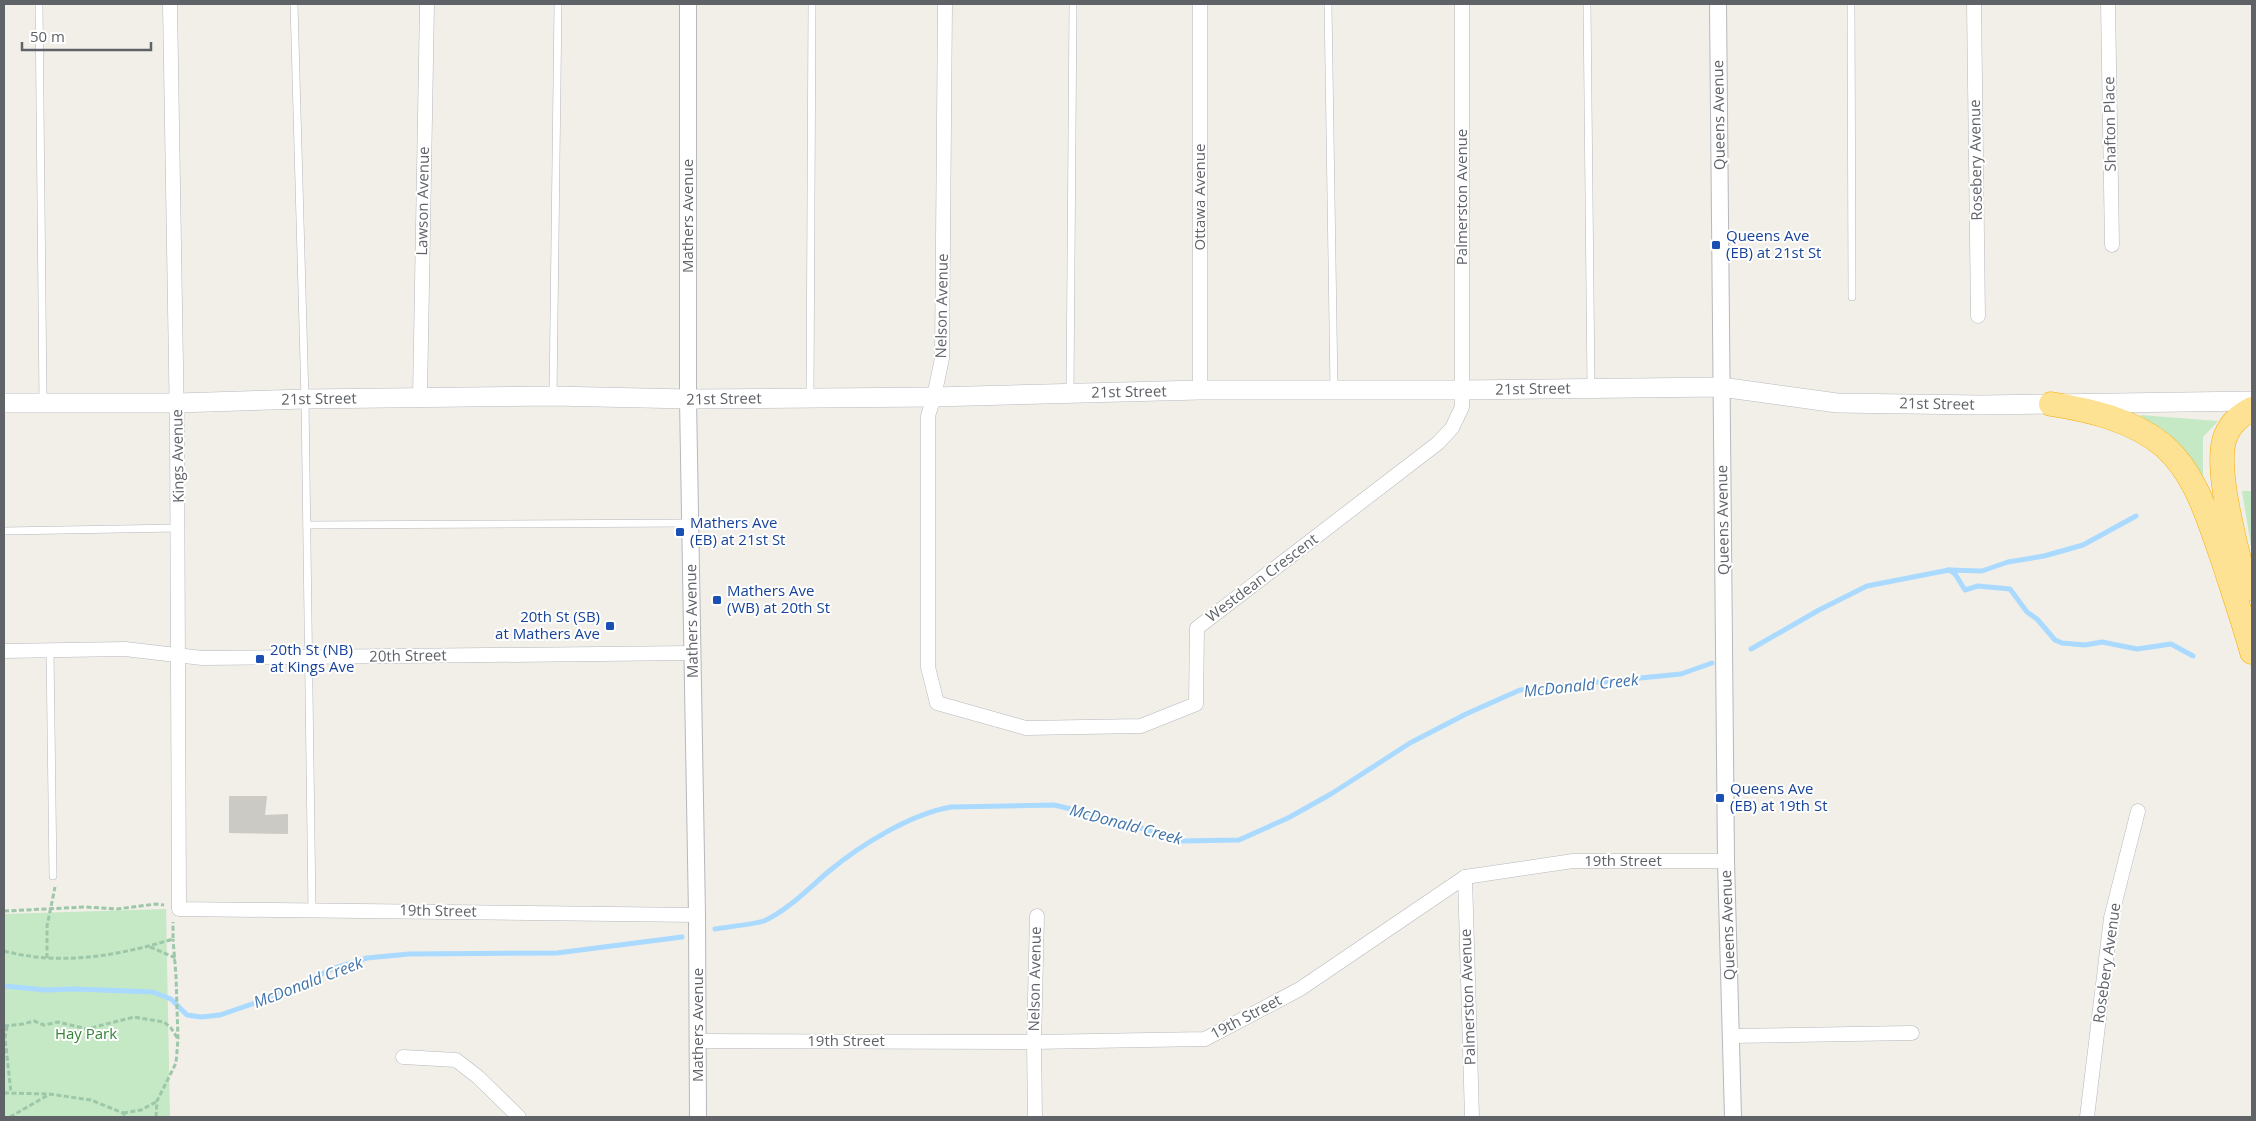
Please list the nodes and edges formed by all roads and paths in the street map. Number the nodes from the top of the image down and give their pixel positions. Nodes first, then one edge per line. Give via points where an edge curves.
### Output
1 (39, 4) edge
2 (170, 4) edge
3 (294, 4) edge
4 (427, 4) edge
5 (558, 4) edge
6 (688, 4) edge
7 (812, 4) edge
8 (945, 4) edge
9 (1073, 4) edge
10 (1200, 4) edge
11 (1328, 4) edge
12 (1462, 4) edge
13 (1587, 4) edge
14 (1718, 4) edge
15 (1851, 4) edge
16 (1974, 4) edge
17 (2108, 4) edge
18 (2112, 245) dead end
19 (1852, 297) dead end
20 (1978, 316) dead end
21 (1591, 387) junction
22 (1721, 387) junction
23 (1200, 390) junction
24 (1334, 390) junction
25 (1461, 390) junction
26 (1070, 392) junction
27 (553, 396) junction
28 (420, 397) junction
29 (934, 397) junction
30 (810, 398) junction
31 (305, 399) junction
32 (688, 399) junction
33 (2252, 401) edge
34 (4, 403) edge
35 (43, 403) junction
36 (177, 403) junction
37 (2051, 404) junction
38 (2252, 409) edge
39 (690, 523) junction
40 (307, 525) junction
41 (178, 528) junction
42 (4, 531) edge
43 (2252, 616) edge
44 (50, 650) junction
45 (4, 651) edge
46 (692, 652) junction
47 (2252, 652) edge
48 (178, 657) junction
49 (310, 657) junction
50 (928, 666) joint
51 (2138, 810) dead end
52 (1726, 861) junction
53 (54, 876) joint
54 (1464, 877) junction
55 (52, 909) junction
56 (179, 909) junction
57 (312, 910) junction
58 (4, 911) edge
59 (697, 915) junction
60 (1037, 916) dead end
61 (173, 939) junction
62 (150, 946) junction
63 (4, 951) edge
64 (47, 958) junction
65 (176, 958) junction
66 (5, 1026) edge
67 (1912, 1032) dead end
68 (1731, 1036) junction
69 (178, 1039) junction
70 (698, 1041) junction
71 (1034, 1042) junction
72 (403, 1057) dead end
73 (11, 1093) junction
74 (4, 1094) edge
75 (49, 1094) junction
76 (157, 1101) junction
77 (123, 1113) junction
78 (10, 1117) edge
79 (126, 1117) edge
80 (156, 1117) edge
81 (519, 1117) edge
82 (698, 1117) edge
83 (1035, 1117) edge
84 (1472, 1117) edge
85 (1733, 1117) edge
86 (2087, 1117) edge

1 - 35 lane
2 - 36 street, Kings Avenue
3 - 31 lane
4 - 28 street, Lawson Avenue
5 - 27 lane
6 - 32 street, Mathers Avenue
7 - 30 lane
8 - 29 street, Nelson Avenue via 942,358
9 - 26 lane
10 - 23 street, Ottawa Avenue
11 - 24 lane
12 - 25 street, Palmerston Avenue
13 - 21 lane
14 - 22 street, Queens Avenue
15 - 19 lane
16 - 20 street, Rosebery Avenue
17 - 18 street, Shafton Place
21 - 22 main road, 21st Street
21 - 25 main road, 21st Street
22 - 37 main road, 21st Street via 1837,403
22 - 52 street, Queens Avenue
23 - 24 main road, 21st Street
23 - 26 main road, 21st Street
24 - 25 main road, 21st Street
25 - 50 street, Westdean Crescent via 1462,407 1452,428 1438,443 1197,628 1196,704 1140,726 1026,728 937,703
26 - 29 main road, 21st Street
27 - 28 main road, 21st Street
27 - 32 main road, 21st Street
28 - 31 main road, 21st Street
29 - 30 main road, 21st Street
29 - 50 street, Nelson Avenue via 928,416
30 - 32 main road, 21st Street
31 - 36 main road, 21st Street
31 - 40 lane
32 - 39 street, Mathers Avenue
33 - 37 main road, 21st Street
34 - 35 main road, 21st Street
35 - 36 main road, 21st Street
36 - 41 street, Kings Avenue
37 - 47 highway via 2124,422 2164,446 2182,466 2209,521
38 - 43 highway via 2234,421 2225,436 2222,453 2228,502
39 - 40 lane
39 - 46 street, Mathers Avenue
40 - 49 lane
41 - 42 lane
41 - 48 street, Kings Avenue
44 - 45 street, 20th Street
44 - 48 street, 20th Street via 125,649
44 - 53 lane
46 - 49 street, 20th Street
46 - 59 street, Mathers Avenue
48 - 49 street, 20th Street
48 - 56 street, Kings Avenue
49 - 57 lane
51 - 86 street, Rosebery Avenue via 2111,918
52 - 54 street, 19th Street via 1573,861
52 - 68 street, Queens Avenue
53 - 55 path
54 - 71 street, 19th Street via 1300,989 1205,1038
54 - 84 street, Palmerston Avenue
55 - 56 path via 86,906 117,909 156,904
55 - 58 path
55 - 64 path
56 - 57 street, 19th Street
56 - 61 path via 173,916
57 - 59 street, 19th Street
59 - 70 street, Mathers Avenue
60 - 71 street, Nelson Avenue
61 - 62 path
61 - 65 path
62 - 64 path via 79,958
62 - 65 path
63 - 64 path
65 - 69 path
66 - 69 path via 34,1021 44,1025 58,1022 87,1029 134,1017 164,1022
66 - 73 path
67 - 68 street
68 - 85 street, Queens Avenue
69 - 76 path via 176,1063
70 - 71 street, 19th Street
70 - 82 street, Mathers Avenue
71 - 83 street, Nelson Avenue
72 - 81 street via 456,1060
73 - 74 path
73 - 75 path
75 - 77 path via 91,1100
75 - 78 path
76 - 77 path via 141,1110
76 - 80 path
77 - 79 path

